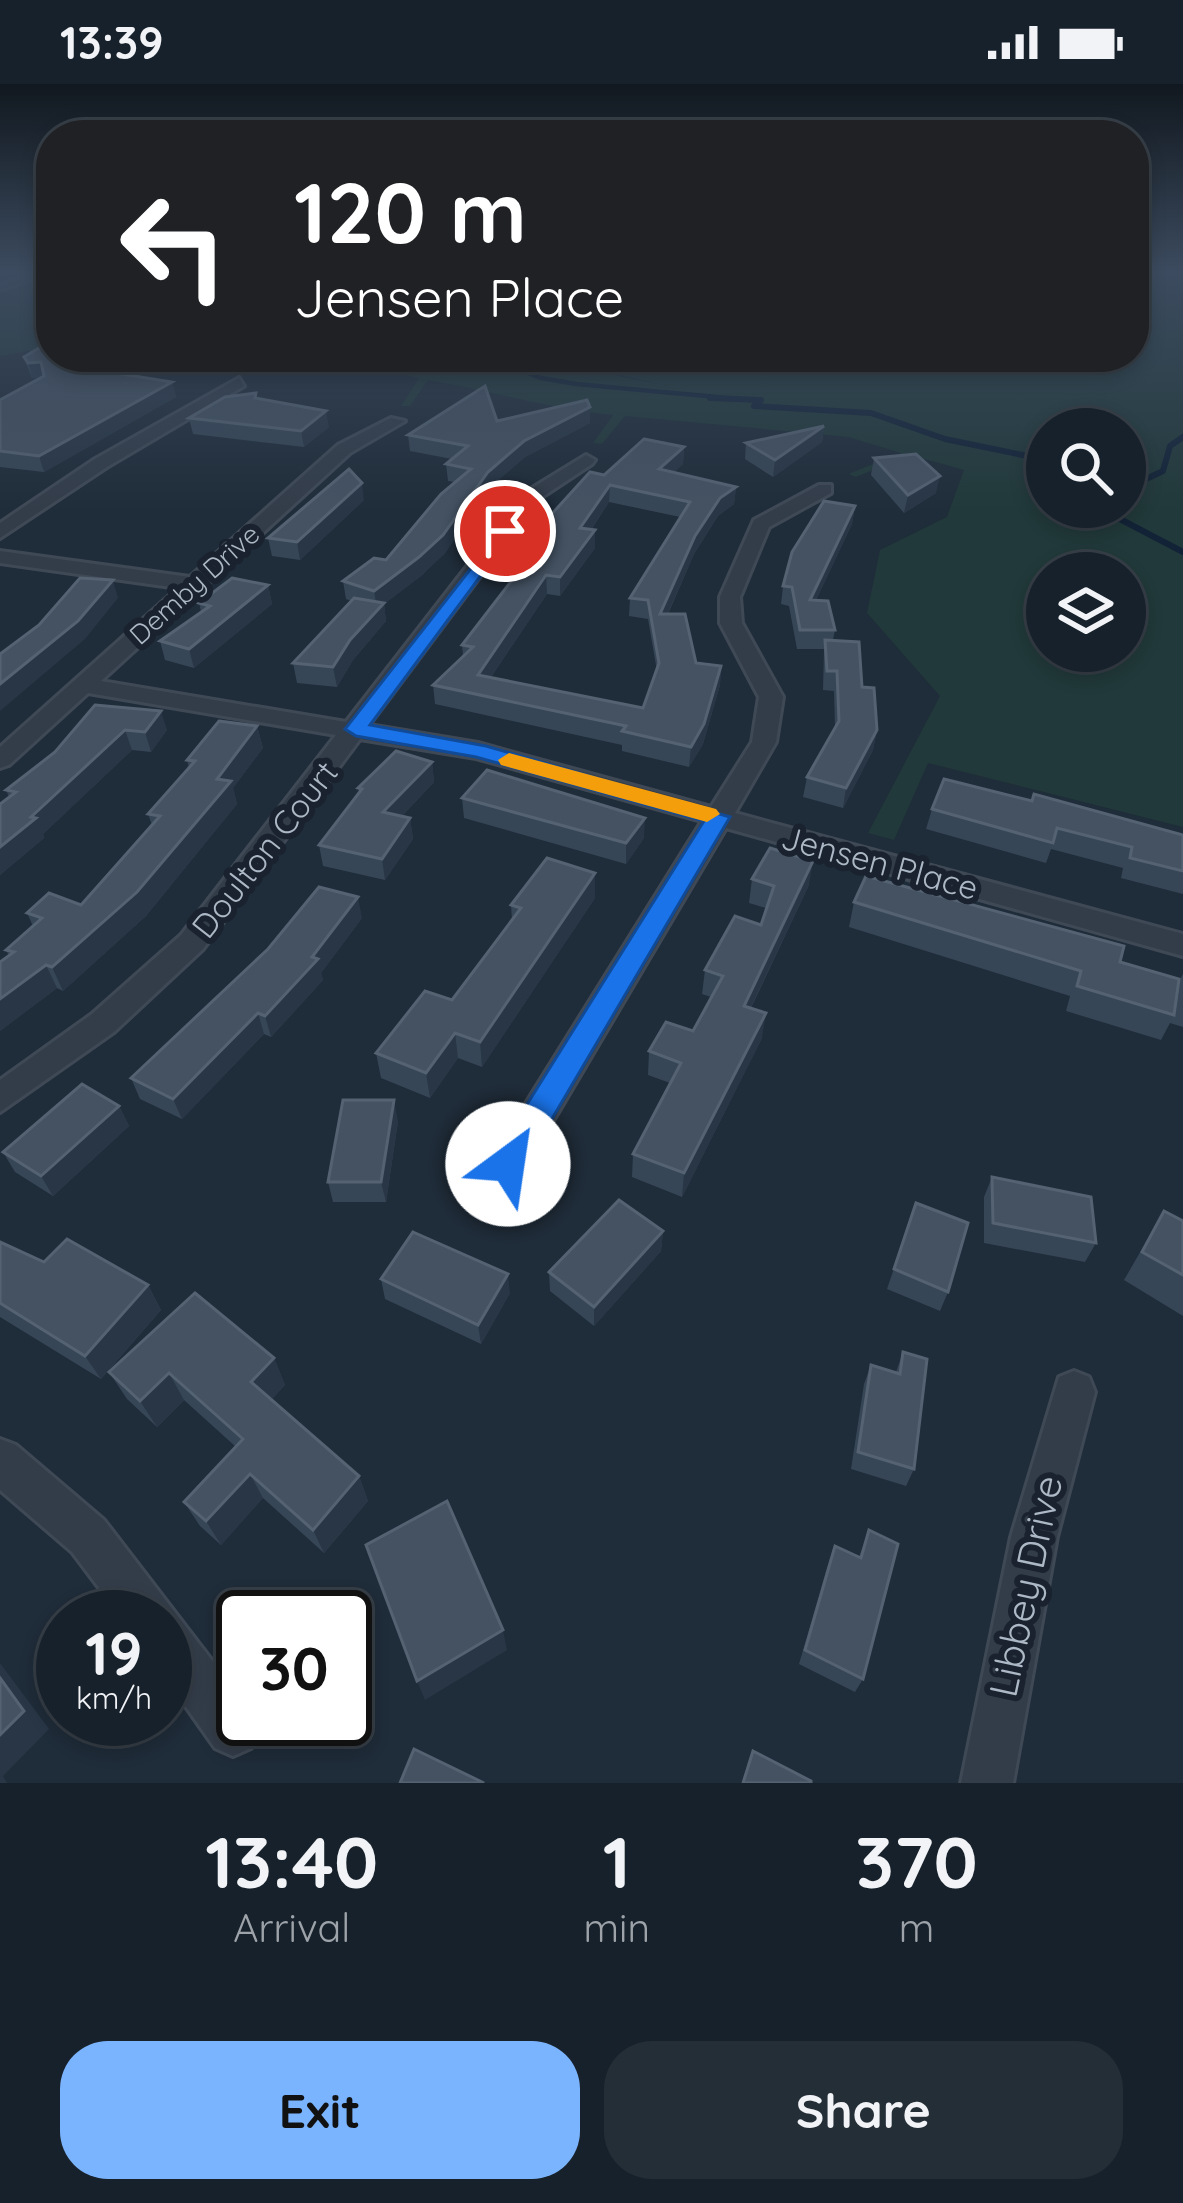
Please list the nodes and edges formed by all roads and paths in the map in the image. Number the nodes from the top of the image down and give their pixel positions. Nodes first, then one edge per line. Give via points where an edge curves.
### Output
1 (239, 383) dead end
2 (398, 421) dead end
3 (586, 460) dead end
4 (825, 489) dead end
5 (0, 532) edge
6 (0, 557) edge
7 (194, 584) junction
8 (83, 685) junction
9 (356, 729) junction
10 (0, 760) edge
11 (718, 817) junction
12 (1183, 945) edge
13 (0, 1097) edge
14 (508, 1164) dead end
15 (1074, 1392) dead end
16 (0, 1461) edge
17 (130, 1590) edge
18 (192, 1673) edge
19 (216, 1706) edge
20 (987, 1783) edge

1 - 5 street
2 - 7 street, Demby Drive via 344,449
3 - 9 street, Doulton Court via 530,497
4 - 11 street via 761,524 730,597 730,623 766,682 772,714
6 - 7 street
7 - 8 street, Demby Drive
8 - 9 street, Jensen Place
8 - 10 street, Demby Drive
9 - 11 street, Jensen Place via 478,751
9 - 13 street, Doulton Court via 192,942 103,1023
11 - 12 street, Jensen Place
11 - 14 street
15 - 20 street, Libbey Drive via 1046,1475
16 - 17 street via 88,1536
18 - 19 street

